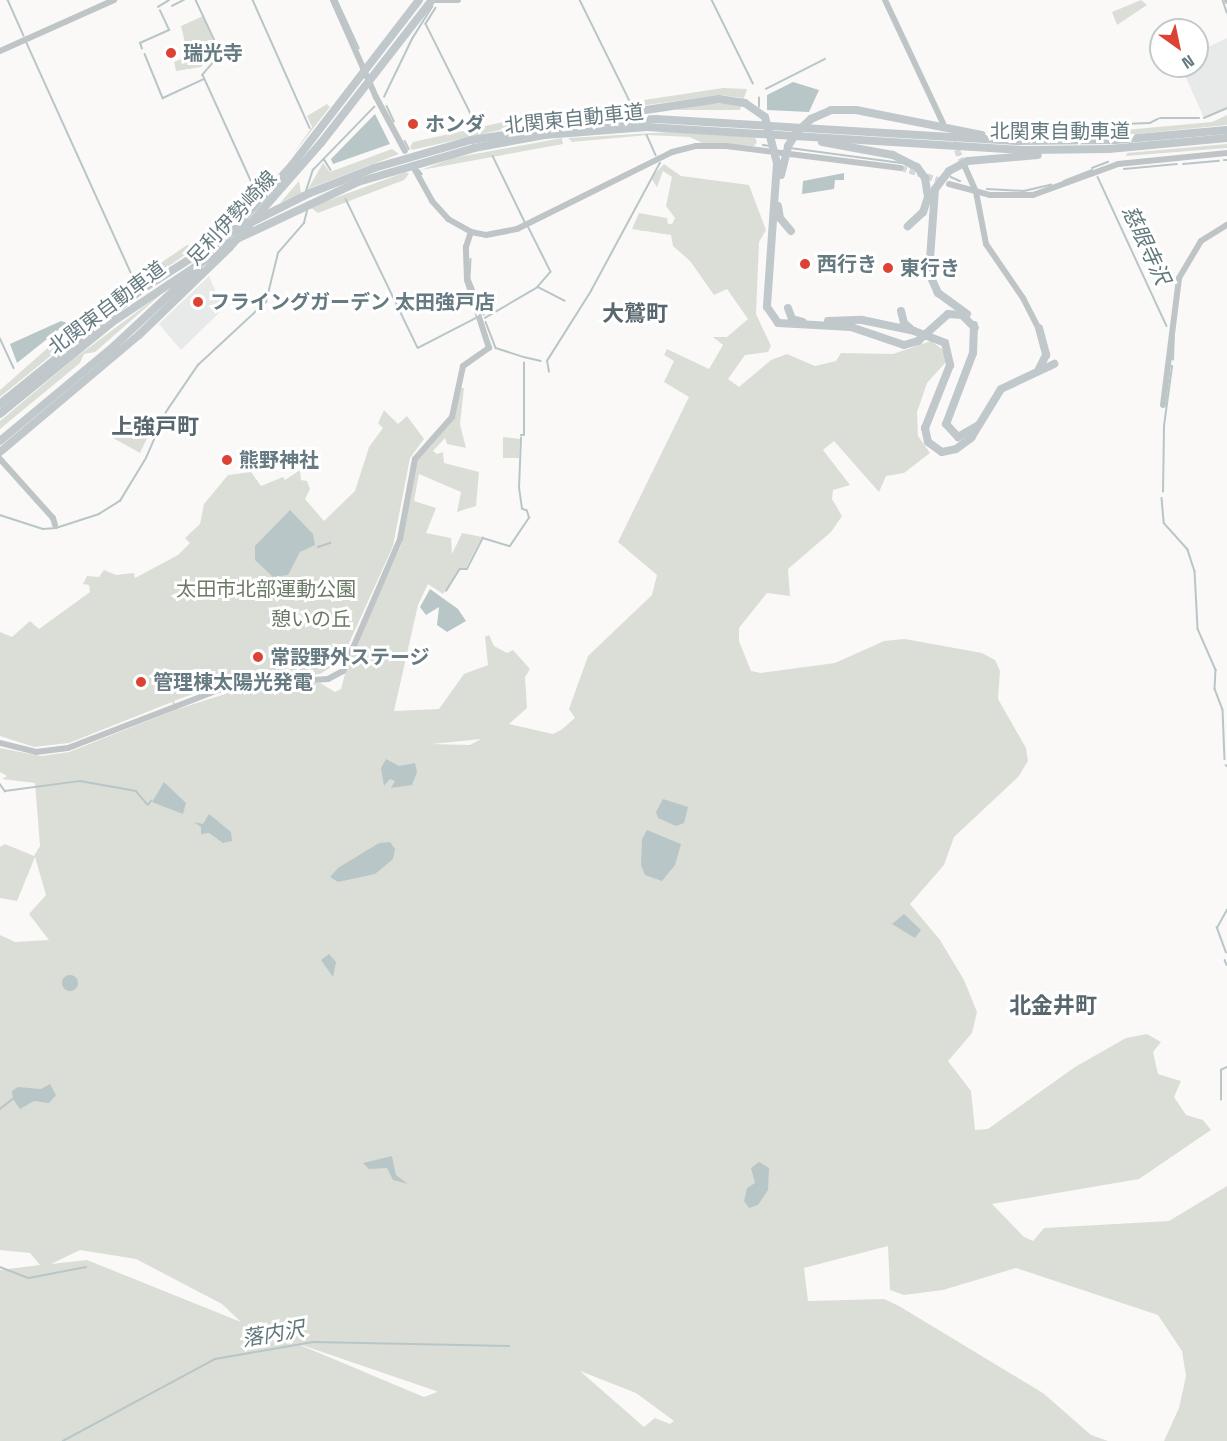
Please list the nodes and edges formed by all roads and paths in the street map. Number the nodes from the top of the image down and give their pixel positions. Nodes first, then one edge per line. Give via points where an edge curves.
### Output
1 (114, 0) edge
2 (333, 0) edge
3 (421, 0) edge
4 (433, 0) edge
5 (458, 0) edge
6 (885, 0) edge
7 (0, 51) edge
8 (365, 71) junction
9 (369, 81) junction
10 (943, 123) dead end
11 (543, 128) junction
12 (1227, 130) edge
13 (766, 132) junction
14 (1227, 138) edge
15 (1035, 141) junction
16 (1094, 149) junction
17 (405, 151) dead end
18 (1227, 153) edge
19 (965, 167) tunnel mouth
20 (902, 168) tunnel mouth
21 (415, 170) dead end
22 (779, 170) junction
23 (949, 184) tunnel mouth
24 (976, 192) junction
25 (310, 198) junction
26 (1227, 225) edge
27 (908, 226) dead end
28 (791, 231) dead end
29 (471, 232) junction
30 (788, 308) dead end
31 (901, 311) dead end
32 (975, 328) junction
33 (1039, 328) junction
34 (914, 331) junction
35 (1055, 366) joint
36 (1034, 373) junction
37 (0, 404) edge
38 (1163, 405) dead end
39 (0, 414) edge
40 (979, 425) junction
41 (0, 441) edge
42 (0, 452) edge
43 (0, 459) edge
44 (55, 525) dead end
45 (0, 743) edge

1 - 7 street
2 - 8 street
3 - 8 main road, 足利伊勢崎線
4 - 5 street
4 - 9 main road, 足利伊勢崎線
6 - 10 street
8 - 9 street
8 - 41 main road, 足利伊勢崎線 via 292,165 206,260 114,346
9 - 17 street
9 - 42 main road, 足利伊勢崎線 via 297,171 189,289 98,372
11 - 15 highway, 北関東自動車道 via 685,119
11 - 22 highway via 707,100 740,101 754,107 768,121
11 - 25 highway, 北関東自動車道 via 432,150
12 - 15 highway, 北関東自動車道 via 1115,140
13 - 16 highway, 北関東自動車道 via 972,148
13 - 25 highway, 北関東自動車道 via 647,127 533,137 446,154
13 - 27 highway via 893,155 914,164 925,178 928,197 923,212
14 - 16 highway, 北関東自動車道
15 - 22 highway via 958,132 837,109 818,115 797,132
16 - 32 highway via 974,159 954,167 939,183 932,206 929,273 938,292 964,311
18 - 24 street via 1125,162 1033,195
19 - 24 street
20 - 29 street via 726,146 696,146 662,157 517,228 486,234
21 - 29 street via 440,212
22 - 28 highway via 778,213
22 - 32 highway via 766,302 770,317 787,326 850,327 898,344 918,341 943,316 967,318
23 - 24 street
24 - 33 street via 987,244
25 - 37 highway, 北関東自動車道 via 197,253 98,323
25 - 39 highway, 北関東自動車道 via 188,268 94,336
26 - 38 street via 1201,241 1179,279
29 - 45 street via 466,247 467,280 489,348 463,366 452,417 413,462 400,539 343,671 328,679 229,686 68,748 30,752
30 - 34 highway via 795,321 862,320
31 - 34 highway via 904,324
32 - 40 highway via 973,353 946,424 958,437 968,435
33 - 35 street
33 - 36 highway via 1046,360
34 - 40 highway via 941,340 950,354 950,365 926,423 928,442 938,450 952,451 966,443
35 - 36 highway
36 - 40 highway via 1001,390
43 - 44 street

